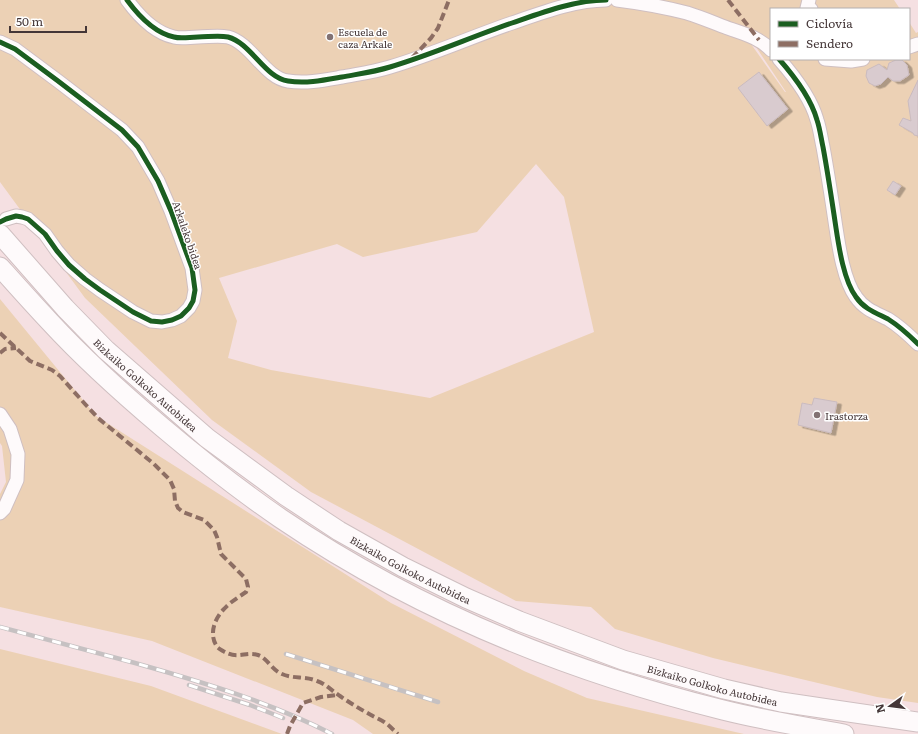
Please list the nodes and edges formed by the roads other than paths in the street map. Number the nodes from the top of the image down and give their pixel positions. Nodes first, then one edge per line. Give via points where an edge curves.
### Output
1 (127, 0) edge
2 (606, 0) edge
3 (617, 0) edge
4 (0, 42) edge
5 (769, 45) edge
6 (780, 60) edge
7 (838, 60) edge
8 (856, 60) edge
9 (3, 226) edge
10 (0, 267) edge
11 (918, 344) edge
12 (0, 414) edge
13 (0, 513) edge
14 (918, 722) edge
15 (844, 734) edge

1 - 2 street via 134,10 163,33 175,37 230,38 240,43 282,80 304,82 363,74 389,67 539,14
3 - 5 street via 688,14
4 - 9 street, Arkaleko bidea via 15,49 58,81 122,130 138,147 161,187 190,261 195,290 193,301 181,316 162,322 151,320 133,312 85,279 69,265 45,234 28,220 16,216
6 - 11 street via 800,87 817,120 842,262 855,297 872,312 907,333
7 - 8 street
9 - 14 highway, Bizkaiko Golkoko Autobidea via 65,308 106,350 207,438 339,531 403,567 519,621 623,660 782,702
10 - 15 highway, Bizkaiko Golkoko Autobidea via 93,366 185,446 279,518 375,576 484,630 612,679 726,711
12 - 13 street via 10,430 18,454 17,480

